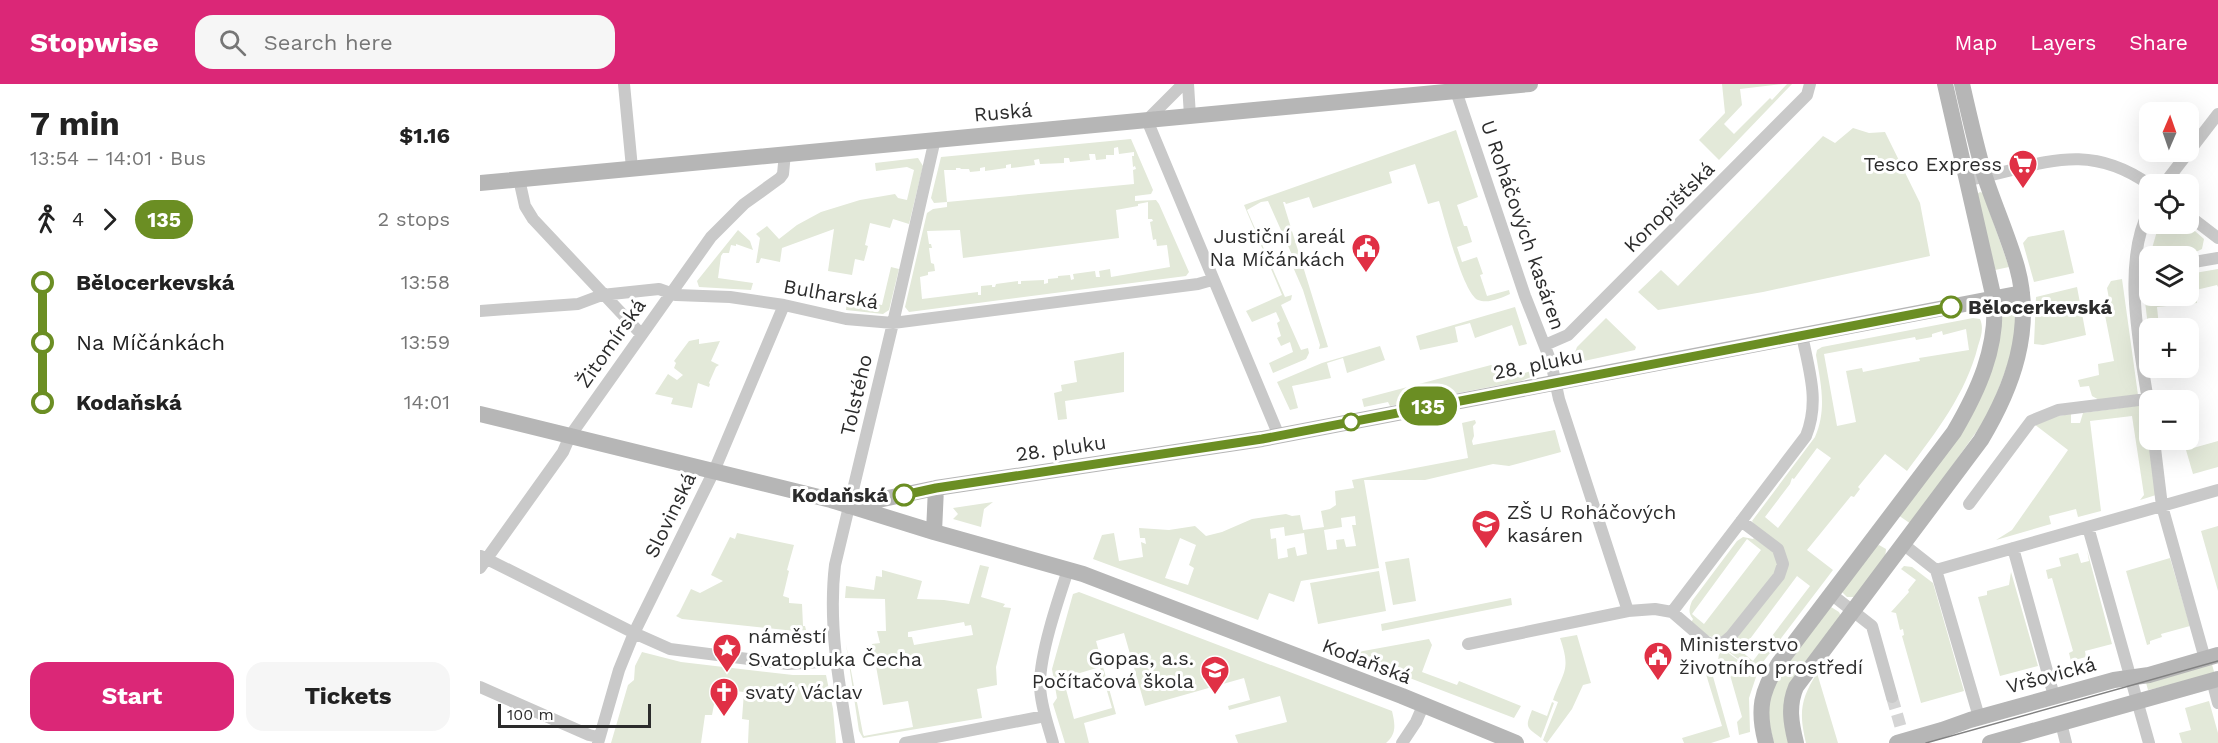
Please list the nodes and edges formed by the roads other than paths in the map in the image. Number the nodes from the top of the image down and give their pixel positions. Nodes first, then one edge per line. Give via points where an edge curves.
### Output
1 (624, 84) edge
2 (1183, 84) edge
3 (1188, 84) edge
4 (1530, 84) edge
5 (1810, 84) edge
6 (1945, 84) edge
7 (1962, 84) edge
8 (1456, 91) junction
9 (2218, 114) edge
10 (1190, 116) junction
11 (1147, 120) junction
12 (935, 139) junction
13 (785, 153) junction
14 (632, 168) junction
15 (2172, 174) edge
16 (1985, 177) junction
17 (2139, 177) edge
18 (519, 179) junction
19 (1968, 180) junction
20 (480, 183) edge
21 (2199, 223) edge
22 (2141, 234) edge
23 (2218, 238) edge
24 (2218, 258) edge
25 (2199, 261) edge
26 (2139, 272) edge
27 (2135, 273) junction
28 (1212, 280) junction
29 (2022, 292) junction
30 (671, 293) junction
31 (602, 295) junction
32 (1994, 299) junction
33 (784, 305) junction
34 (480, 311) edge
35 (893, 323) junction
36 (641, 334) junction
37 (1802, 335) junction
38 (1545, 345) junction
39 (1556, 382) junction
40 (2146, 390) edge
41 (2139, 400) edge
42 (480, 414) edge
43 (570, 436) junction
44 (1279, 436) junction
45 (2155, 450) edge
46 (714, 471) junction
47 (936, 488) junction
48 (2218, 490) edge
49 (1969, 504) dead end
50 (849, 506) junction
51 (2162, 506) junction
52 (1741, 521) junction
53 (2088, 527) junction
54 (934, 532) junction
55 (1903, 544) junction
56 (2013, 548) junction
57 (482, 561) edge
58 (1068, 570) junction
59 (1936, 570) junction
60 (1831, 594) junction
61 (1853, 610) junction
62 (1628, 611) junction
63 (1672, 612) junction
64 (634, 633) junction
65 (1468, 644) dead end
66 (2212, 657) edge
67 (837, 661) junction
68 (2130, 677) junction
69 (2215, 680) edge
70 (480, 687) edge
71 (2054, 696) junction
72 (1892, 697) tunnel mouth
73 (2137, 702) junction
74 (2218, 703) edge
75 (1423, 706) junction
76 (1046, 717) junction
77 (1979, 717) junction
78 (2061, 723) junction
79 (1478, 727) junction
80 (1901, 737) edge
81 (598, 740) edge
82 (849, 743) edge
83 (905, 743) edge
84 (1053, 743) edge
85 (1402, 743) edge
86 (1497, 743) edge
87 (1516, 743) edge
88 (1766, 743) edge
89 (1796, 743) edge
90 (1990, 743) edge
91 (2067, 743) edge
92 (2149, 743) edge

1 - 14 street
2 - 11 street
3 - 10 street
4 - 8 street, Ruská
5 - 38 street, Konopišťská via 1807,95 1568,335
6 - 19 street
7 - 16 street
8 - 10 street, Ruská
8 - 38 street, U Roháčových kasáren
9 - 15 street
10 - 11 street, Ruská
11 - 12 street, Ruská
11 - 28 street
12 - 13 street, Ruská
12 - 35 street, Tolstého
13 - 14 street, Ruská
13 - 30 street, Žitomírská via 780,178 718,229
14 - 18 street, Ruská
16 - 17 street via 2052,161 2085,158 2111,163
16 - 19 street
16 - 29 street
18 - 20 street, Ruská
18 - 31 street via 525,206 533,219
19 - 32 street
21 - 23 street
22 - 27 street
24 - 25 street
26 - 27 street
27 - 40 street
28 - 35 street, Bulharská
28 - 44 street
29 - 32 street, 28. pluku
29 - 55 street via 2021,346 2003,400 1981,440
30 - 31 street, Bulharská via 659,289
30 - 33 street, Bulharská
30 - 36 street, Žitomírská
31 - 34 street, Bulharská via 578,304
31 - 36 street
32 - 37 street, 28. pluku
32 - 60 street via 1992,344 1966,412
33 - 35 street, Bulharská via 846,319
33 - 46 street, Slovinská
35 - 50 street, Tolstého
36 - 43 street, Žitomírská
37 - 39 street, 28. pluku
37 - 52 street via 1814,397 1811,423 1800,446
38 - 39 street, U Roháčových kasáren
39 - 44 street, 28. pluku
39 - 62 street, U Roháčových kasáren
41 - 49 street via 2058,410 2031,421
42 - 43 street, Kodaňská
43 - 46 street, Kodaňská
43 - 57 street, Žitomírská via 563,452
44 - 47 street, 28. pluku
45 - 51 street
46 - 50 street, Kodaňská
46 - 64 street, Slovinská
47 - 50 street, 28. pluku
47 - 54 street
48 - 51 street
50 - 54 street, Kodaňská
50 - 67 street, Tolstého via 833,581
51 - 53 street
51 - 66 street
52 - 63 street
52 - 63 street via 1778,549 1782,557 1779,576 1724,642 1709,644
53 - 56 street
53 - 68 street
54 - 58 street, Kodaňská
55 - 59 street
55 - 61 street
56 - 59 street
56 - 71 street
57 - 64 street
58 - 75 street, Kodaňská
58 - 76 street via 1041,667
59 - 77 street
60 - 61 street
60 - 88 street via 1768,680 1761,713
61 - 72 street via 1872,626
61 - 89 street via 1794,691 1790,716
62 - 63 street
62 - 65 street
64 - 67 street via 678,651 788,664
64 - 81 street, Slovinská
66 - 68 street, Vršovická
67 - 82 street
68 - 71 street, Vršovická
68 - 73 street
69 - 73 street
69 - 74 street
70 - 81 street
71 - 77 street, Vršovická
73 - 78 street
73 - 92 street
75 - 79 street, Kodaňská
75 - 85 street
76 - 83 street
76 - 84 street
77 - 80 street, Vršovická
78 - 90 street
78 - 91 street
79 - 86 street, Kodaňská
79 - 87 street, Kodaňská

